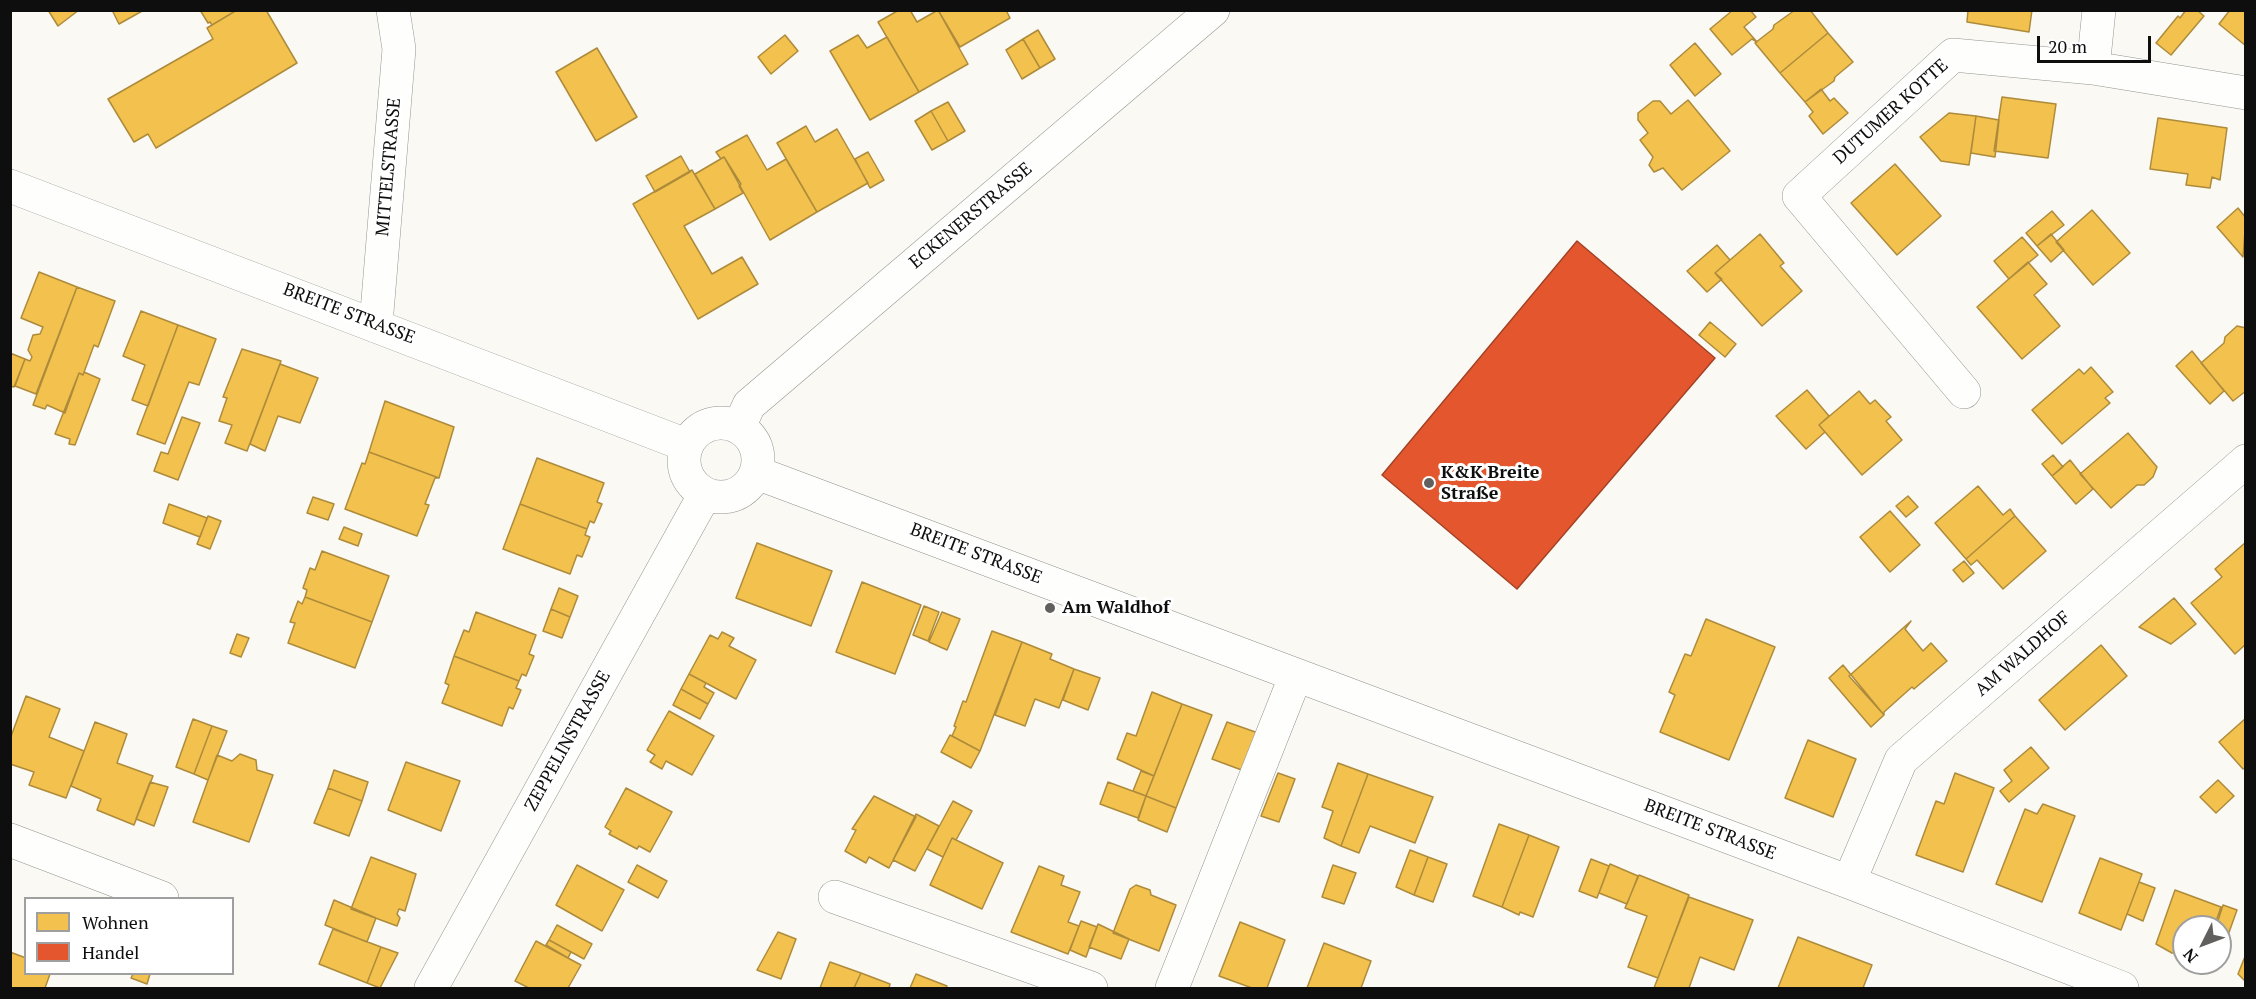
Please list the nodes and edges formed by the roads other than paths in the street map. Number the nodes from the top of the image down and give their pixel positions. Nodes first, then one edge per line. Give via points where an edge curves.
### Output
1 (393, 10) edge
2 (1213, 10) edge
3 (2098, 10) edge
4 (2093, 69) junction
5 (2246, 93) edge
6 (10, 186) edge
7 (376, 324) junction
8 (1964, 392) dead end
9 (739, 427) junction
10 (686, 445) junction
11 (2246, 461) edge
12 (757, 473) junction
13 (705, 494) junction
14 (1296, 675) junction
15 (10, 840) edge
16 (1849, 882) junction
17 (159, 897) edge
18 (835, 897) dead end
19 (431, 988) edge
20 (1091, 988) edge
21 (1172, 988) edge
22 (2122, 988) edge

1 - 7 street, MITTELSTRASSE via 399,49
2 - 9 street, ECKENERSTRASSE via 749,405
3 - 4 street
4 - 5 street, DUTUMER KOTTE
4 - 8 street, DUTUMER KOTTE via 1953,55 1799,196
6 - 7 street, BREITE STRASSE
7 - 10 street, BREITE STRASSE
9 - 10 street via 724,422 709,424 695,432
9 - 12 street via 756,446
10 - 13 street via 686,474 693,486
11 - 16 street, AM WALDHOF via 1901,760
12 - 13 street via 736,495 720,498
12 - 14 street, BREITE STRASSE
13 - 19 street, ZEPPELINSTRASSE
14 - 16 street, BREITE STRASSE
14 - 21 street
15 - 17 street
16 - 22 street, BREITE STRASSE
18 - 20 street

